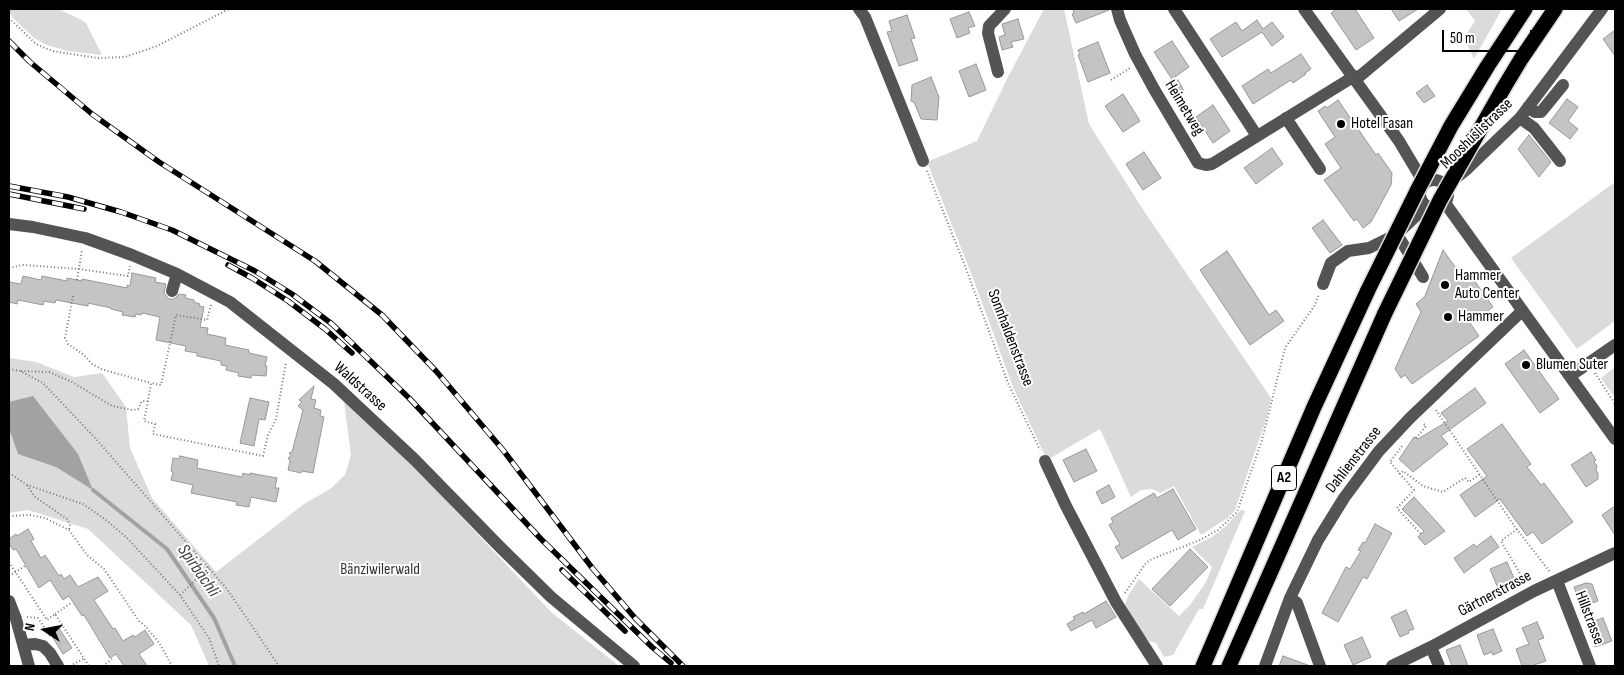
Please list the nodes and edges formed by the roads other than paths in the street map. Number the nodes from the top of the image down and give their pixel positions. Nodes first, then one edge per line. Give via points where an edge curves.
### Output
1 (1006, 9) edge
2 (1117, 9) edge
3 (1174, 9) edge
4 (1304, 9) edge
5 (1440, 9) edge
6 (1525, 9) edge
7 (1555, 9) edge
8 (1602, 9) edge
9 (865, 12) edge
10 (998, 72) dead end
11 (1353, 77) junction
12 (1563, 86) dead end
13 (1528, 107) junction
14 (1286, 118) junction
15 (1520, 118) junction
16 (1257, 136) junction
17 (923, 161) road end
18 (1560, 162) dead end
19 (1320, 168) dead end
20 (1424, 182) junction
21 (1445, 185) junction
22 (1445, 203) junction
23 (1424, 205) junction
24 (9, 224) edge
25 (1398, 234) junction
26 (176, 274) junction
27 (1423, 277) dead end
28 (1323, 284) road end
29 (172, 291) dead end
30 (1522, 311) junction
31 (1615, 345) edge
32 (1570, 376) junction
33 (1615, 439) edge
34 (1045, 461) road end
35 (1615, 553) edge
36 (1557, 581) junction
37 (1290, 598) junction
38 (9, 601) edge
39 (23, 645) junction
40 (1431, 647) junction
41 (1156, 664) edge
42 (30, 666) edge
43 (58, 666) edge
44 (634, 666) edge
45 (1203, 666) edge
46 (1229, 666) edge
47 (1265, 666) edge
48 (1320, 666) edge
49 (1392, 666) edge
50 (1439, 666) edge
51 (1590, 666) edge

1 - 10 street via 989,26 988,33
2 - 16 street, Heimetweg via 1140,63 1198,162 1212,164
3 - 16 street
4 - 11 street
5 - 11 street, Heimetweg via 1360,76
6 - 45 highway, A2, bridge via 1451,126 1368,290
7 - 46 highway, A2, bridge via 1521,59 1440,200 1385,313
8 - 13 street, Mooshüslistrasse
9 - 17 street
11 - 14 street, Heimetweg
11 - 20 street
12 - 13 street via 1542,112
13 - 15 street, Mooshüslistrasse
14 - 16 street, Heimetweg
14 - 19 street
15 - 18 street via 1534,128
15 - 21 street, Mooshüslistrasse via 1467,170
20 - 21 street via 1433,179
20 - 23 street via 1419,194
21 - 22 street via 1448,196
22 - 23 street via 1433,208
22 - 30 street
23 - 25 street
24 - 26 street, Waldstrasse via 85,238
25 - 27 street
25 - 28 street via 1369,248 1348,251 1331,264
26 - 29 street
26 - 44 street, Waldstrasse via 230,302 334,384 416,460 551,596
30 - 32 street
30 - 37 street, Dahlienstrasse via 1379,451 1318,540
31 - 32 street
32 - 33 street
34 - 41 street via 1116,602
35 - 36 street, Gärtnerstrasse
36 - 40 street, Gärtnerstrasse
36 - 51 street, Hillstrasse
37 - 47 street, Dahlienstrasse
37 - 48 street via 1297,602
38 - 39 street
39 - 42 street
39 - 43 street via 42,646
40 - 49 street, Gärtnerstrasse
40 - 50 street

